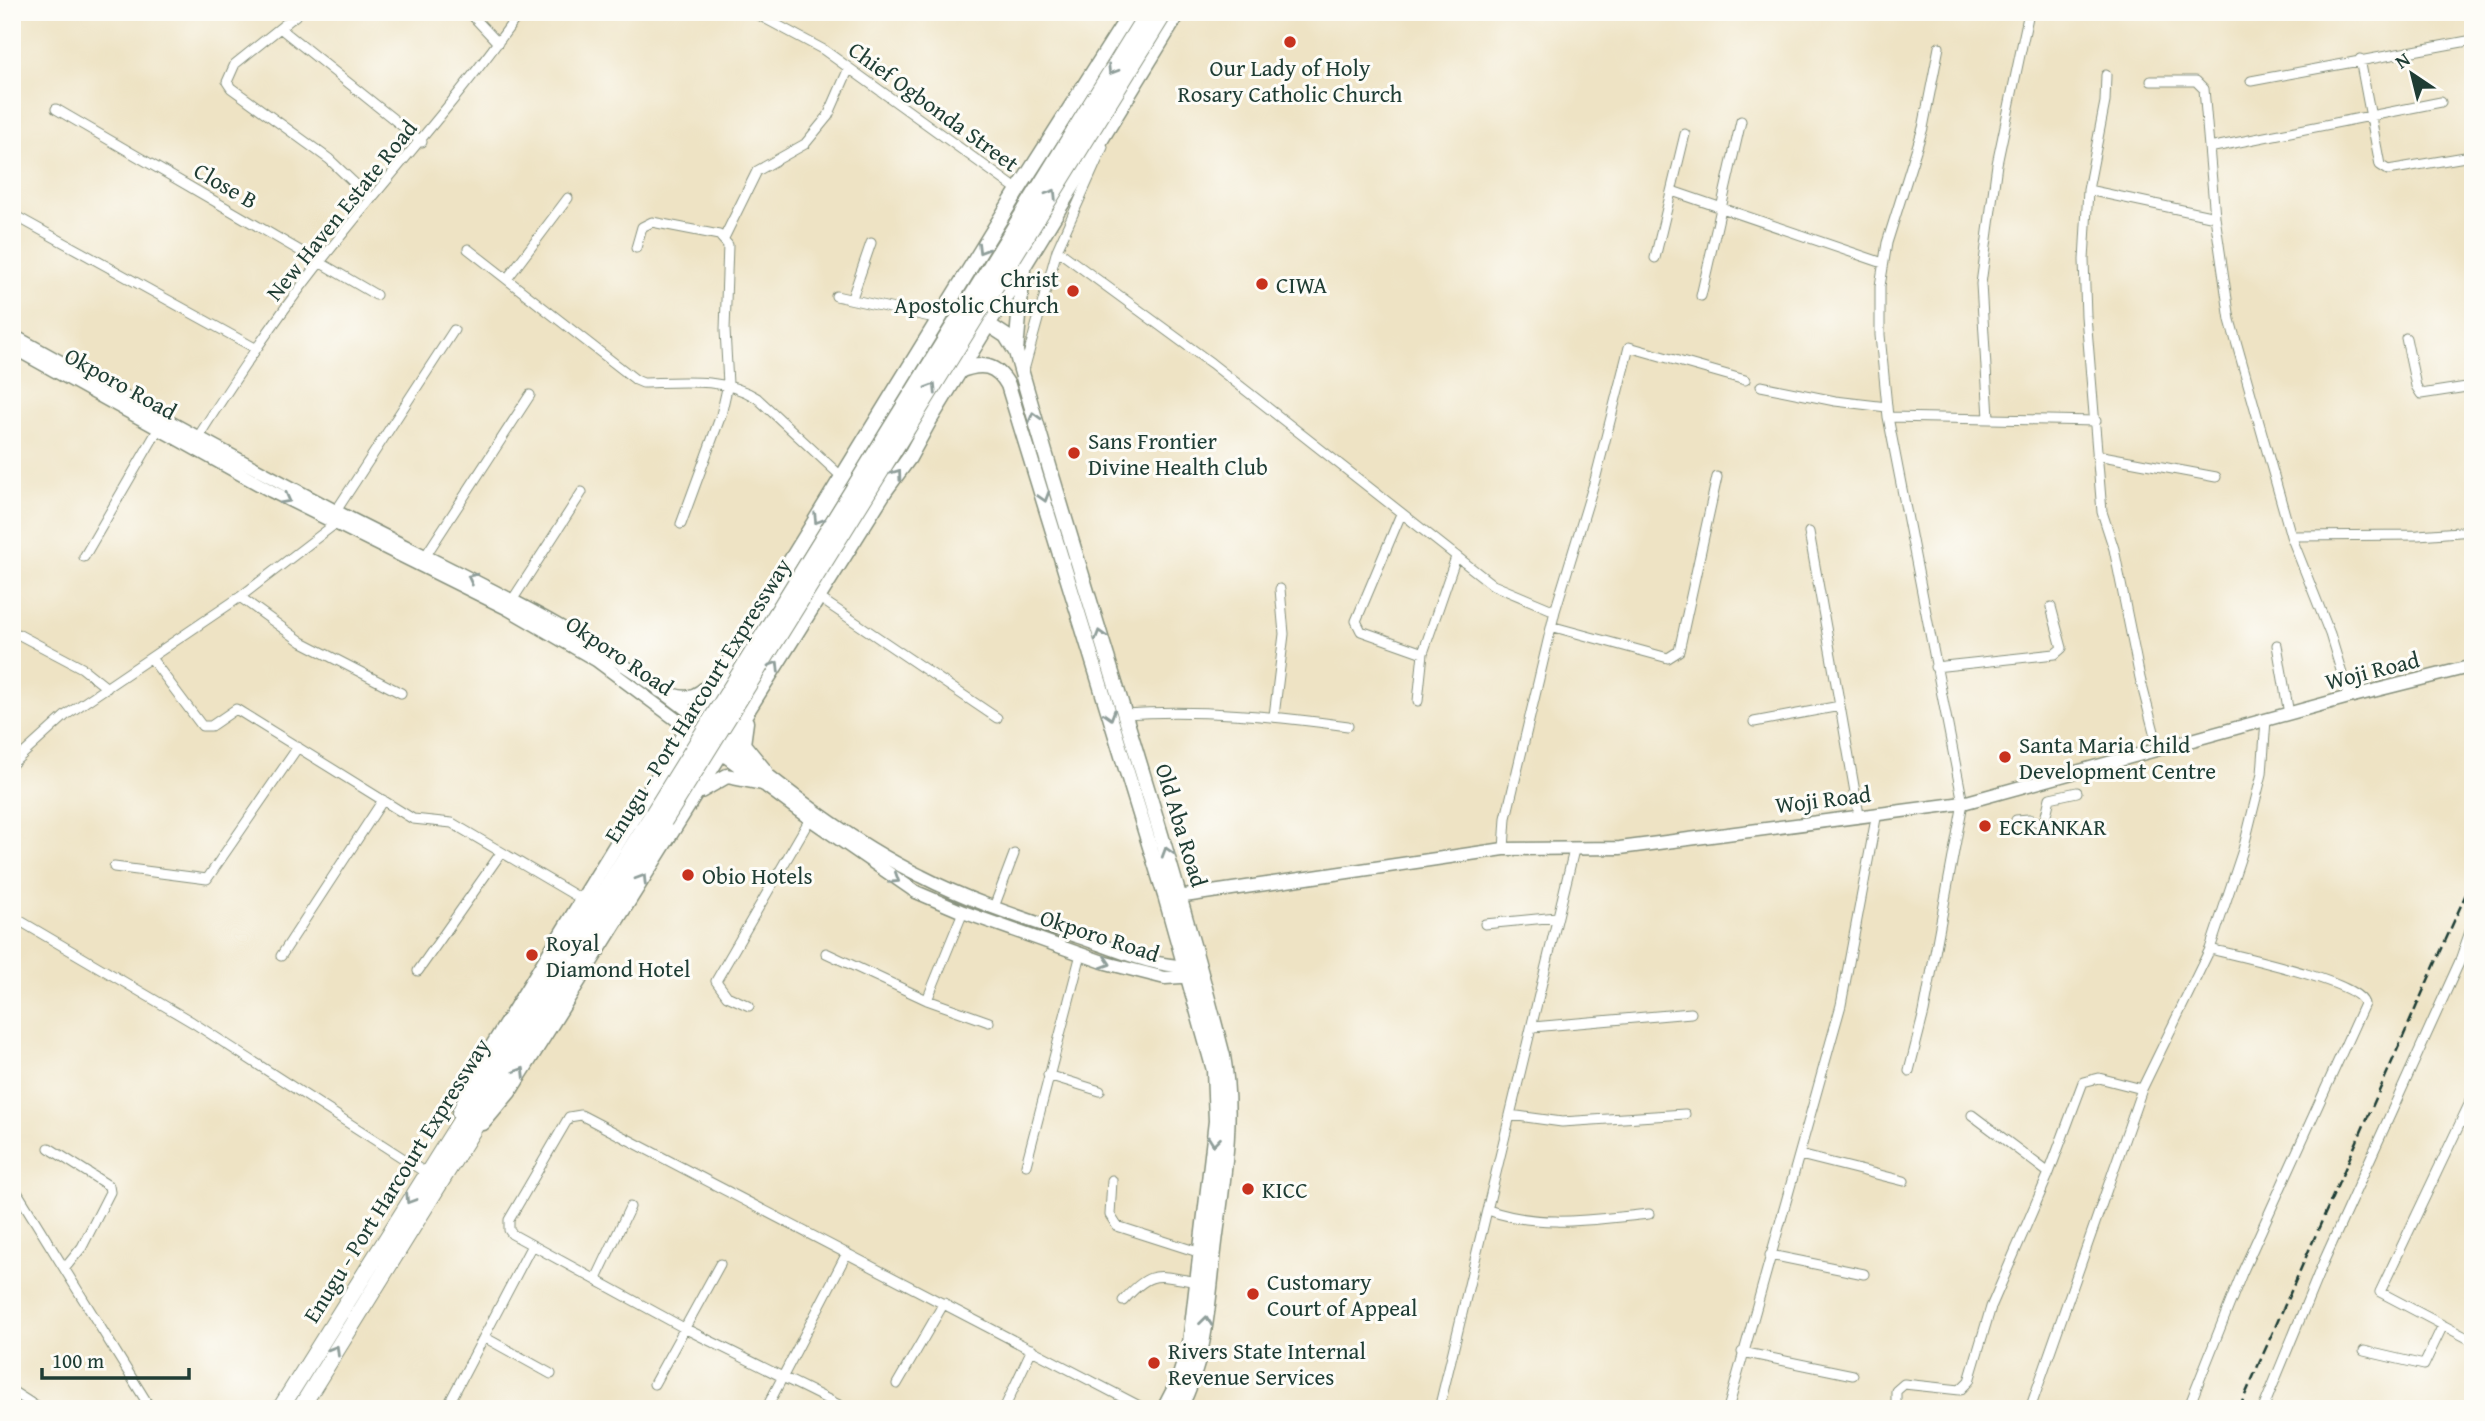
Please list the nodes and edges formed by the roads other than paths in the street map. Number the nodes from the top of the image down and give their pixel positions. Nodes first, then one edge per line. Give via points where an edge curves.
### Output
1 (300, 12) edge
2 (469, 12) edge
3 (520, 12) edge
4 (754, 12) edge
5 (1131, 12) edge
6 (1148, 12) edge
7 (1165, 12) edge
8 (1179, 12) edge
9 (2029, 12) edge
10 (280, 28) junction
11 (2473, 40) edge
12 (498, 43) junction
13 (1938, 47) dead end
14 (2360, 59) junction
15 (849, 68) junction
16 (2106, 75) dead end
17 (2251, 80) dead end
18 (2151, 81) dead end
19 (2441, 102) dead end
20 (56, 109) dead end
21 (2369, 117) junction
22 (1741, 121) dead end
23 (1685, 134) dead end
24 (1101, 141) junction
25 (422, 142) junction
26 (2209, 148) junction
27 (2465, 158) dead end
28 (1018, 190) junction
29 (2088, 190) junction
30 (1672, 191) junction
31 (568, 198) dead end
32 (371, 199) junction
33 (1723, 206) junction
34 (12, 214) edge
35 (2215, 217) junction
36 (724, 238) junction
37 (871, 243) dead end
38 (636, 247) dead end
39 (468, 249) dead end
40 (1057, 250) junction
41 (1655, 258) dead end
42 (320, 261) junction
43 (1883, 263) junction
44 (1023, 267) junction
45 (507, 279) junction
46 (376, 295) dead end
47 (836, 296) dead end
48 (1701, 296) dead end
49 (852, 298) junction
50 (939, 319) junction
51 (990, 324) junction
52 (454, 330) dead end
53 (12, 335) edge
54 (2406, 338) dead end
55 (12, 347) edge
56 (255, 348) junction
57 (1016, 352) junction
58 (960, 371) junction
59 (1022, 375) junction
60 (1745, 380) dead end
61 (728, 384) junction
62 (1761, 386) dead end
63 (2473, 386) edge
64 (530, 395) dead end
65 (1887, 412) junction
66 (931, 418) junction
67 (1989, 418) junction
68 (879, 419) junction
69 (2096, 421) junction
70 (159, 428) junction
71 (198, 437) junction
72 (2097, 455) junction
73 (1717, 477) dead end
74 (2216, 477) dead end
75 (843, 478) junction
76 (582, 492) dead end
77 (336, 511) junction
78 (1401, 514) junction
79 (335, 524) junction
80 (681, 524) dead end
81 (2473, 531) edge
82 (1809, 532) dead end
83 (2291, 536) junction
84 (426, 555) junction
85 (1456, 557) junction
86 (84, 558) dead end
87 (1280, 589) dead end
88 (240, 597) junction
89 (818, 597) junction
90 (513, 599) junction
91 (2051, 607) dead end
92 (1555, 611) junction
93 (1553, 627) junction
94 (12, 631) edge
95 (2277, 645) dead end
96 (1423, 653) junction
97 (151, 658) junction
98 (731, 660) junction
99 (2473, 666) edge
100 (1935, 667) junction
101 (107, 688) junction
102 (660, 690) junction
103 (401, 693) dead end
104 (2349, 697) junction
105 (755, 699) junction
106 (1418, 701) dead end
107 (1840, 706) junction
108 (1124, 714) junction
109 (2289, 714) junction
110 (1274, 716) junction
111 (997, 718) dead end
112 (2266, 720) junction
113 (1754, 722) dead end
114 (692, 723) junction
115 (1348, 726) dead end
116 (298, 747) junction
117 (724, 748) junction
118 (2159, 751) junction
119 (12, 764) edge
120 (763, 777) junction
121 (2077, 792) dead end
122 (694, 796) junction
123 (383, 800) junction
124 (1963, 803) junction
125 (1877, 813) junction
126 (1859, 815) junction
127 (659, 817) junction
128 (810, 819) junction
129 (2016, 820) dead end
130 (1504, 849) junction
131 (1574, 850) junction
132 (501, 853) junction
133 (1014, 854) dead end
134 (114, 867) dead end
135 (1173, 898) junction
136 (583, 900) junction
137 (994, 907) junction
138 (963, 912) junction
139 (1558, 917) junction
140 (22, 922) dead end
141 (2473, 923) edge
142 (1485, 924) dead end
143 (2210, 949) junction
144 (826, 953) dead end
145 (1081, 954) junction
146 (281, 956) dead end
147 (418, 971) dead end
148 (1194, 971) junction
149 (927, 1000) junction
150 (749, 1006) dead end
151 (1691, 1013) dead end
152 (989, 1022) dead end
153 (1533, 1027) junction
154 (1909, 1071) dead end
155 (1048, 1075) junction
156 (2142, 1089) junction
157 (1100, 1091) dead end
158 (2473, 1096) edge
159 (1685, 1114) dead end
160 (1510, 1115) junction
161 (1972, 1115) dead end
162 (446, 1141) junction
163 (49, 1148) dead end
164 (1800, 1155) junction
165 (449, 1164) junction
166 (1026, 1165) dead end
167 (426, 1173) junction
168 (2049, 1173) junction
169 (1112, 1180) dead end
170 (1904, 1181) dead end
171 (12, 1184) edge
172 (630, 1207) dead end
173 (1488, 1210) junction
174 (1649, 1214) dead end
175 (532, 1245) junction
176 (847, 1253) junction
177 (1201, 1254) junction
178 (1770, 1255) junction
179 (720, 1264) dead end
180 (65, 1268) junction
181 (1864, 1274) dead end
182 (596, 1279) junction
183 (1198, 1282) junction
184 (1123, 1301) dead end
185 (944, 1303) junction
186 (2443, 1325) junction
187 (684, 1328) junction
188 (484, 1337) junction
189 (2473, 1341) edge
190 (1032, 1349) junction
191 (2364, 1351) dead end
192 (1742, 1352) junction
193 (551, 1374) dead end
194 (1853, 1375) dead end
195 (782, 1377) junction
196 (654, 1384) dead end
197 (897, 1384) dead end
198 (12, 1391) edge
199 (40, 1409) edge
200 (151, 1409) edge
201 (281, 1409) edge
202 (300, 1409) edge
203 (446, 1409) edge
204 (766, 1409) edge
205 (847, 1409) edge
206 (1004, 1409) edge
207 (1145, 1409) edge
208 (1164, 1409) edge
209 (1179, 1409) edge
210 (1439, 1409) edge
211 (1728, 1409) edge
212 (1896, 1409) edge
213 (2030, 1409) edge
214 (2188, 1409) edge
215 (2263, 1409) edge

1 - 10 street
2 - 12 street
3 - 12 street, New Haven Estate Road
4 - 15 street, Chief Ogbonda Street
5 - 28 main road
6 -> 127 highway, Enugu - Port Harcourt Expressway, bridge
127 -> 7 highway, Enugu - Port Harcourt Expressway, bridge
8 - 24 main road
9 - 67 street via 1997,164 1981,284
10 - 25 street
10 - 32 street via 236,64 228,82 231,88 329,159
11 - 14 street
12 - 25 street, New Haven Estate Road
13 - 43 street via 1923,128
14 - 17 street
14 - 21 street
15 - 28 street, Chief Ogbonda Street
15 - 36 street via 828,116 805,144 757,171
16 - 29 street
18 - 26 street via 2201,83
19 - 21 street
20 - 42 street, Close B
21 - 26 street
21 - 27 street via 2384,169
22 - 33 street
23 - 30 street
24 - 40 street via 1104,146
24 - 44 main road
25 - 32 street, New Haven Estate Road
26 - 35 street
28 -> 50 main road
29 - 35 street
29 - 69 street via 2084,260
30 - 33 street
30 - 41 street
31 - 45 street
32 - 42 street, New Haven Estate Road
33 - 43 street
33 - 48 street
34 - 56 street
35 - 83 street via 2230,320
36 - 38 street via 652,222 642,228
36 - 61 street via 728,246
37 - 49 street
39 - 45 street
40 - 59 street
40 - 78 street via 1211,363
42 - 46 street, Close B
42 - 56 street, New Haven Estate Road
43 - 65 street via 1880,335
44 - 51 main road
44 - 57 main road
45 - 61 street via 636,380
47 - 49 street
49 - 50 street
50 - 51 main road via 960,315
50 - 68 main road
51 - 57 main road, Old Aba Road via 1006,336
51 - 58 main road
52 - 77 street
53 - 71 main road, Okporo Road
54 - 63 street via 2421,394
55 - 70 main road, Okporo Road
56 - 71 street, New Haven Estate Road
57 - 59 main road, Old Aba Road
58 - 66 main road
58 -> 135 main road, Old Aba Road via 989,366 1009,385
108 -> 59 main road, Old Aba Road
60 - 92 street via 1629,347
61 - 75 street via 757,398
61 - 80 street
62 - 65 street
64 - 84 street
65 - 67 street
65 - 100 street
66 - 68 main road via 910,440 899,444 887,439
89 -> 66 main road
67 - 69 street
68 - 75 main road
69 - 72 street
70 -> 79 main road, Okporo Road
70 - 86 street
71 - 77 main road, Okporo Road
72 - 74 street
72 - 118 street via 2102,512
73 - 93 street via 1674,657
75 -> 98 main road
76 - 90 street
77 - 84 main road, Okporo Road
78 - 85 street
78 - 96 street via 1356,621 1361,631
79 - 88 street
79 - 114 main road, Okporo Road via 572,645
81 - 83 street
82 - 107 street
83 - 104 street
90 -> 84 main road, Okporo Road
85 - 92 street via 1504,591
85 - 96 street
87 - 110 street via 1284,634
88 - 97 street
88 - 103 street via 308,646
105 -> 89 main road
89 - 111 street
90 - 102 main road, Okporo Road
91 - 100 street via 2062,648 2055,654
92 - 93 street
93 - 130 street via 1506,818
94 - 101 street via 82,668
95 - 109 street
96 - 106 street
97 - 101 street
97 - 116 street via 202,726 211,726 236,709
98 - 102 main road via 695,697 675,698
98 - 114 main road
99 - 104 main road, Woji Road
100 - 124 street
101 - 119 street via 45,732
102 - 114 main road, Okporo Road
104 - 109 main road, Woji Road
105 - 117 main road
105 - 120 main road via 741,738
107 - 113 street
107 - 126 street
108 - 110 street
135 -> 108 main road, Old Aba Road
109 - 112 main road, Woji Road
110 - 115 street
112 - 118 main road, Woji Road
112 - 143 street via 2262,774
114 - 117 main road, Okporo Road
114 - 136 main road
116 - 123 street
116 - 134 street via 207,879
117 - 120 main road, Okporo Road
117 - 122 main road
118 - 124 main road, Woji Road
120 - 122 main road via 727,776
120 - 128 main road, Okporo Road
120 - 137 main road, Okporo Road via 897,864
121 - 129 street via 2050,798 2044,824
165 -> 122 main road via 509,1092
123 - 132 street via 413,819 452,823
123 - 146 street
124 - 125 main road, Woji Road
124 - 154 street
125 - 126 main road, Woji Road
125 - 164 street via 1841,1005
126 - 131 main road, Woji Road via 1620,848
127 - 162 highway, Enugu - Port Harcourt Expressway
127 - 165 highway, Enugu - Port Harcourt Expressway
128 -> 138 main road, Okporo Road via 906,887
128 - 150 street via 716,981 727,996
130 - 131 main road, Woji Road
130 - 135 main road, Woji Road
131 - 139 street
132 - 136 street
132 - 147 street
133 - 137 street
135 - 148 main road, Old Aba Road
136 - 162 main road via 481,1065
137 - 148 main road, Okporo Road via 1132,955
138 - 145 main road, Okporo Road
138 - 149 street
139 - 142 street
139 - 153 street
140 - 167 street via 192,1022
141 - 215 street
143 - 156 street
143 - 214 street via 2295,970 2358,994 2364,1004 2242,1273
144 - 149 street
145 -> 148 main road, Okporo Road via 1153,976
145 - 155 street
148 -> 177 main road, Old Aba Road via 1217,1097
209 -> 148 main road, Old Aba Road via 1204,1335 1228,1132 1227,1081
149 - 152 street
151 - 153 street
153 - 160 street
155 - 157 street
155 - 166 street
156 - 168 street via 2099,1078 2083,1082
156 - 213 street
158 - 186 street via 2380,1292
159 - 160 street via 1562,1122
160 - 173 street
161 - 168 street
162 - 167 highway, Enugu - Port Harcourt Expressway
163 - 180 street via 109,1186 110,1192 88,1237
164 - 170 street
164 - 178 street
202 -> 165 highway, Enugu - Port Harcourt Expressway
167 -> 201 highway, Enugu - Port Harcourt Expressway
168 - 212 street via 1991,1307 1965,1389 1904,1384 1896,1391
169 - 177 street via 1110,1215 1117,1226
171 - 180 street
172 - 182 street
173 - 174 street via 1514,1219 1546,1222
173 - 210 street
175 - 176 street via 512,1234 509,1220 565,1123 575,1114
175 - 182 street
175 - 188 street
176 - 185 street
176 - 195 street
177 - 183 main road, Old Aba Road
178 - 181 street
178 - 192 street
179 - 187 street
180 - 200 street
182 - 187 street
183 - 184 street via 1152,1276 1139,1282
183 - 208 main road, Old Aba Road via 1190,1343
185 - 190 street
185 - 197 street
186 - 189 street
186 - 191 street via 2424,1365
187 - 195 street
187 - 196 street
188 - 193 street
188 - 203 street
190 - 206 street
190 - 207 street
192 - 194 street
192 - 211 street
195 - 204 street
195 - 205 street
198 - 199 street

